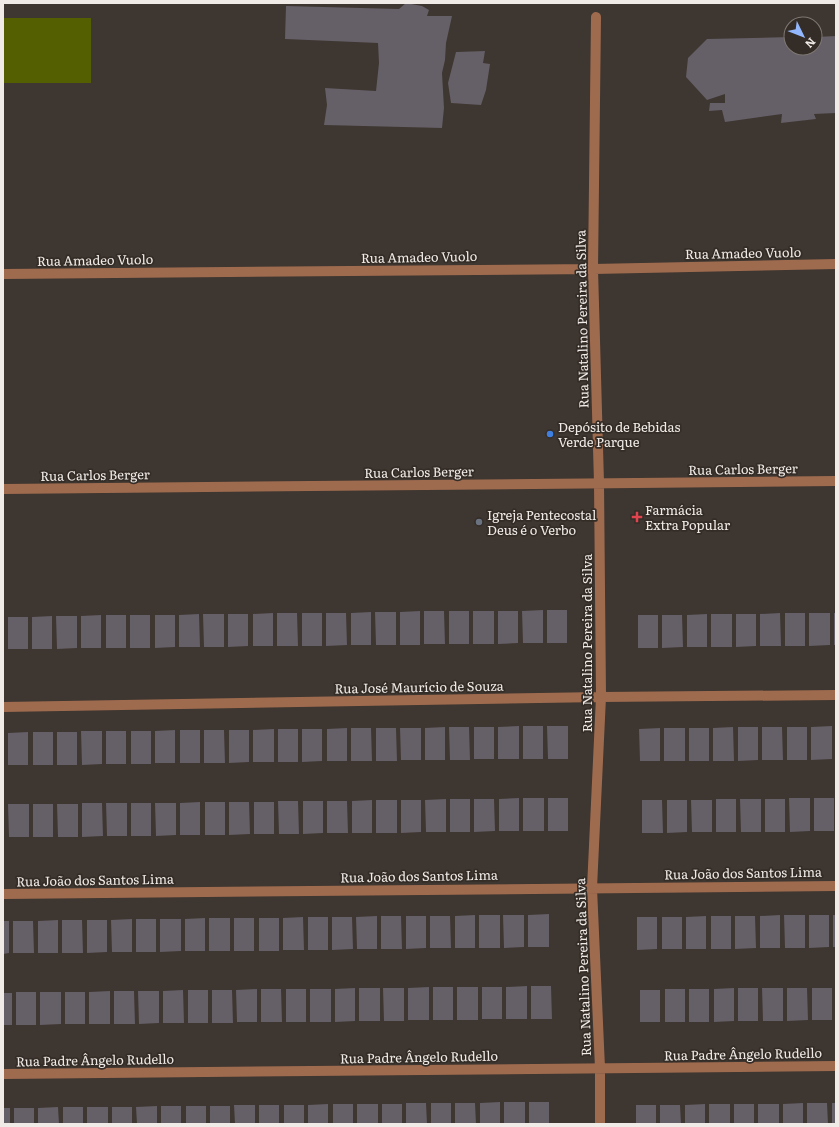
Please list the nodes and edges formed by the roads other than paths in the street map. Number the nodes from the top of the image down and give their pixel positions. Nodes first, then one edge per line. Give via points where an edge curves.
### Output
1 (596, 17) dead end
2 (836, 264) edge
3 (593, 269) junction
4 (3, 274) edge
5 (836, 481) edge
6 (599, 483) junction
7 (3, 489) edge
8 (836, 695) edge
9 (601, 697) junction
10 (3, 707) edge
11 (836, 886) edge
12 (592, 888) junction
13 (3, 894) edge
14 (836, 1066) edge
15 (600, 1068) junction
16 (3, 1074) edge
17 (600, 1124) edge

1 - 3 street, Rua Natalino Pereira da Silva
2 - 3 street, Rua Amadeo Vuolo
3 - 4 street, Rua Amadeo Vuolo
3 - 6 street, Rua Natalino Pereira da Silva
5 - 6 street, Rua Carlos Berger
6 - 7 street, Rua Carlos Berger
6 - 9 street, Rua Natalino Pereira da Silva
8 - 9 street, Rua José Maurício de Souza
9 - 10 street, Rua José Maurício de Souza
9 - 12 street, Rua Natalino Pereira da Silva
11 - 12 street, Rua João dos Santos Lima
12 - 13 street, Rua João dos Santos Lima
12 - 15 street, Rua Natalino Pereira da Silva
14 - 15 street, Rua Padre Ângelo Rudello
15 - 16 street, Rua Padre Ângelo Rudello
15 - 17 street, Rua Natalino Pereira da Silva

